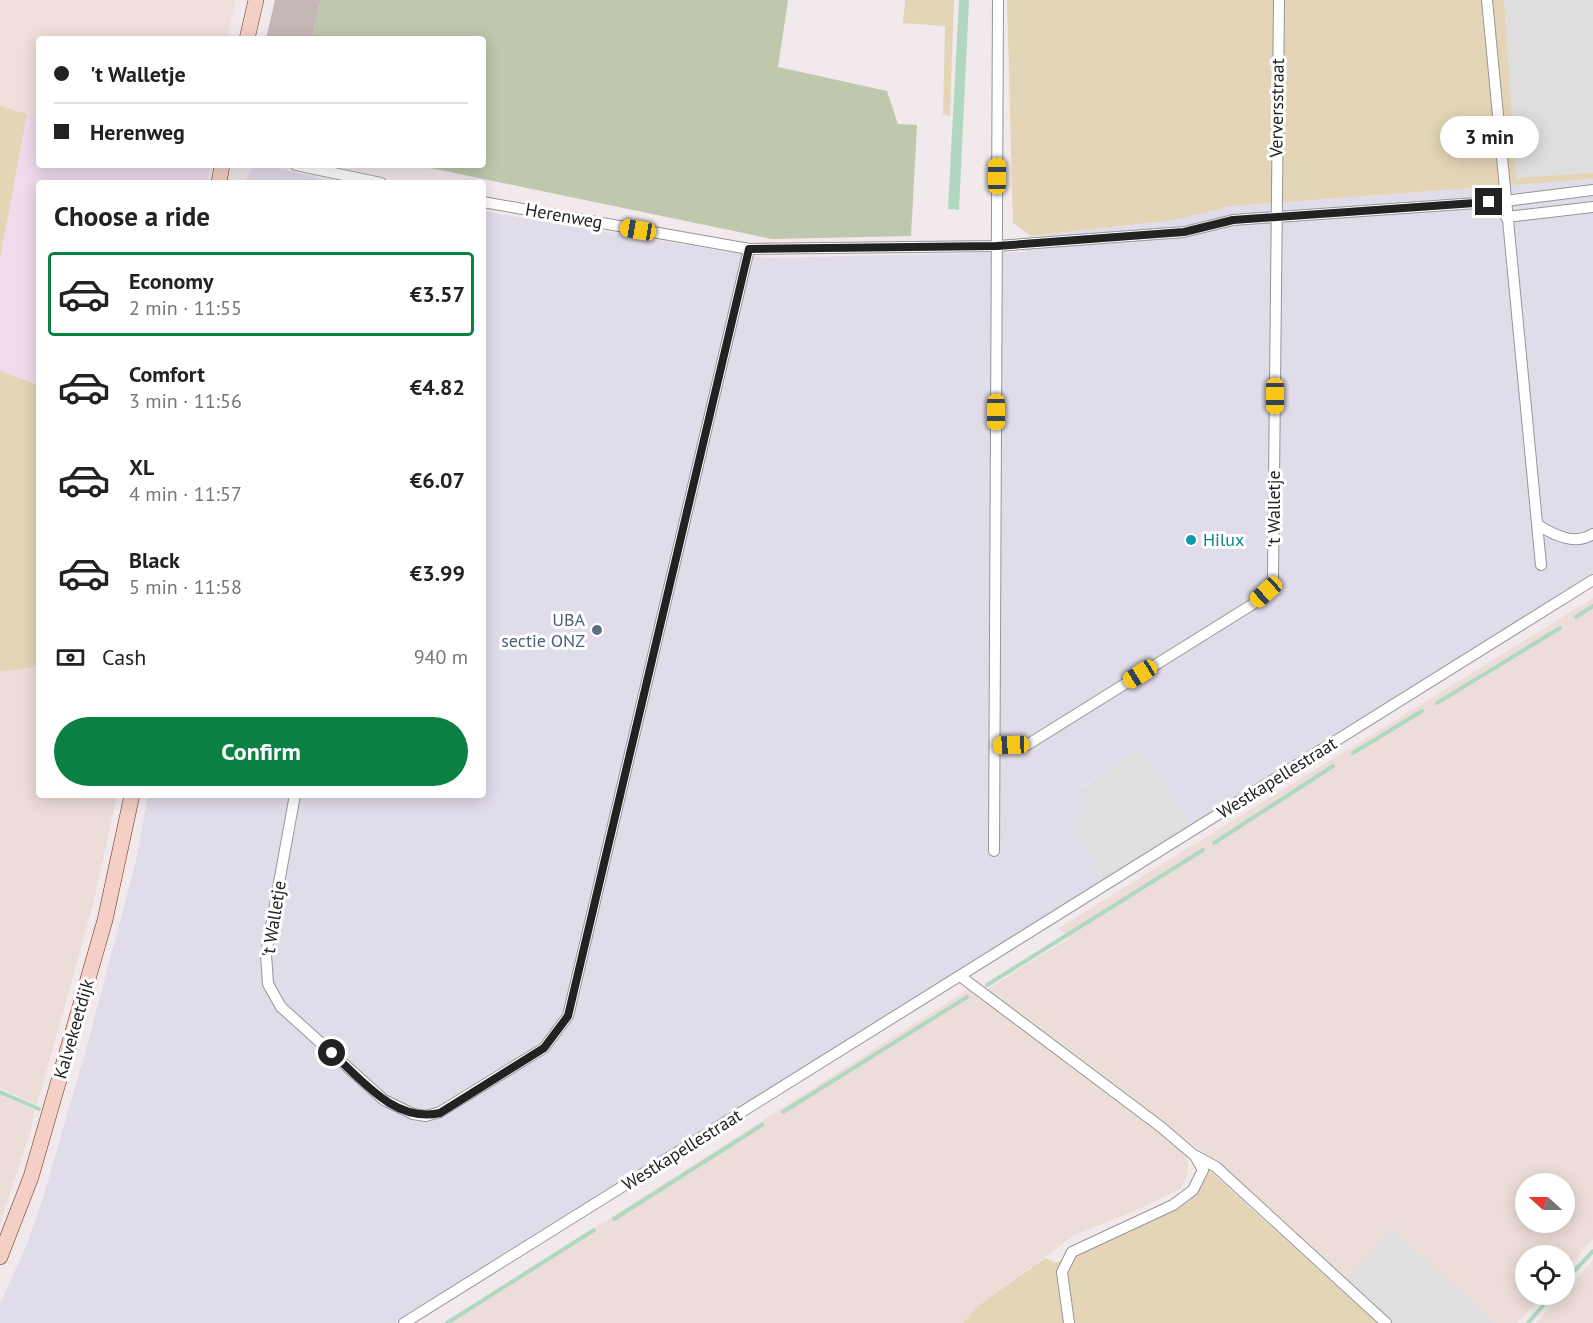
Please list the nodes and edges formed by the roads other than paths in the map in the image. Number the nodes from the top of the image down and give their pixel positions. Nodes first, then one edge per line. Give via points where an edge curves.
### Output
1 (256, 0) edge
2 (998, 0) edge
3 (1279, 0) edge
4 (1487, 0) edge
5 (248, 36) edge
6 (310, 168) edge
7 (367, 180) edge
8 (1593, 190) edge
9 (1505, 201) junction
10 (486, 203) edge
11 (1593, 207) edge
12 (1276, 217) junction
13 (1506, 217) junction
14 (997, 246) junction
15 (749, 249) junction
16 (1538, 525) junction
17 (1593, 534) edge
18 (1541, 565) dead end
19 (1593, 580) edge
20 (995, 746) junction
21 (131, 798) edge
22 (294, 798) edge
23 (994, 850) dead end
24 (960, 976) junction
25 (1196, 1156) junction
26 (0, 1257) edge
27 (404, 1323) edge
28 (1069, 1323) edge
29 (1386, 1323) edge

1 - 5 street
2 - 14 street
3 - 12 street, Verversstraat
4 - 9 street
6 - 7 street
8 - 9 street, Herenweg
9 - 12 street, Herenweg
9 - 13 street
10 - 15 street, Herenweg
11 - 13 street
12 - 14 street, Herenweg via 1233,220 1184,232
12 - 20 street, 't Walletje via 1274,554 1273,578 1266,592 1253,604 1027,745
13 - 16 street
14 - 15 street, Herenweg
14 - 20 street
15 - 22 street, 't Walletje via 571,1007 544,1048 440,1113 413,1114 384,1100 281,1007 268,984 266,954
16 - 17 street via 1554,535 1573,539 1586,539
16 - 18 street
19 - 24 street, Westkapellestraat
20 - 23 street
21 - 26 street, Kalvekeetdijk via 102,931 31,1177
24 - 25 street
24 - 27 street, Westkapellestraat
25 - 28 street via 1203,1170 1192,1190 1173,1205 1077,1248 1068,1257 1062,1284
25 - 29 street via 1216,1167

